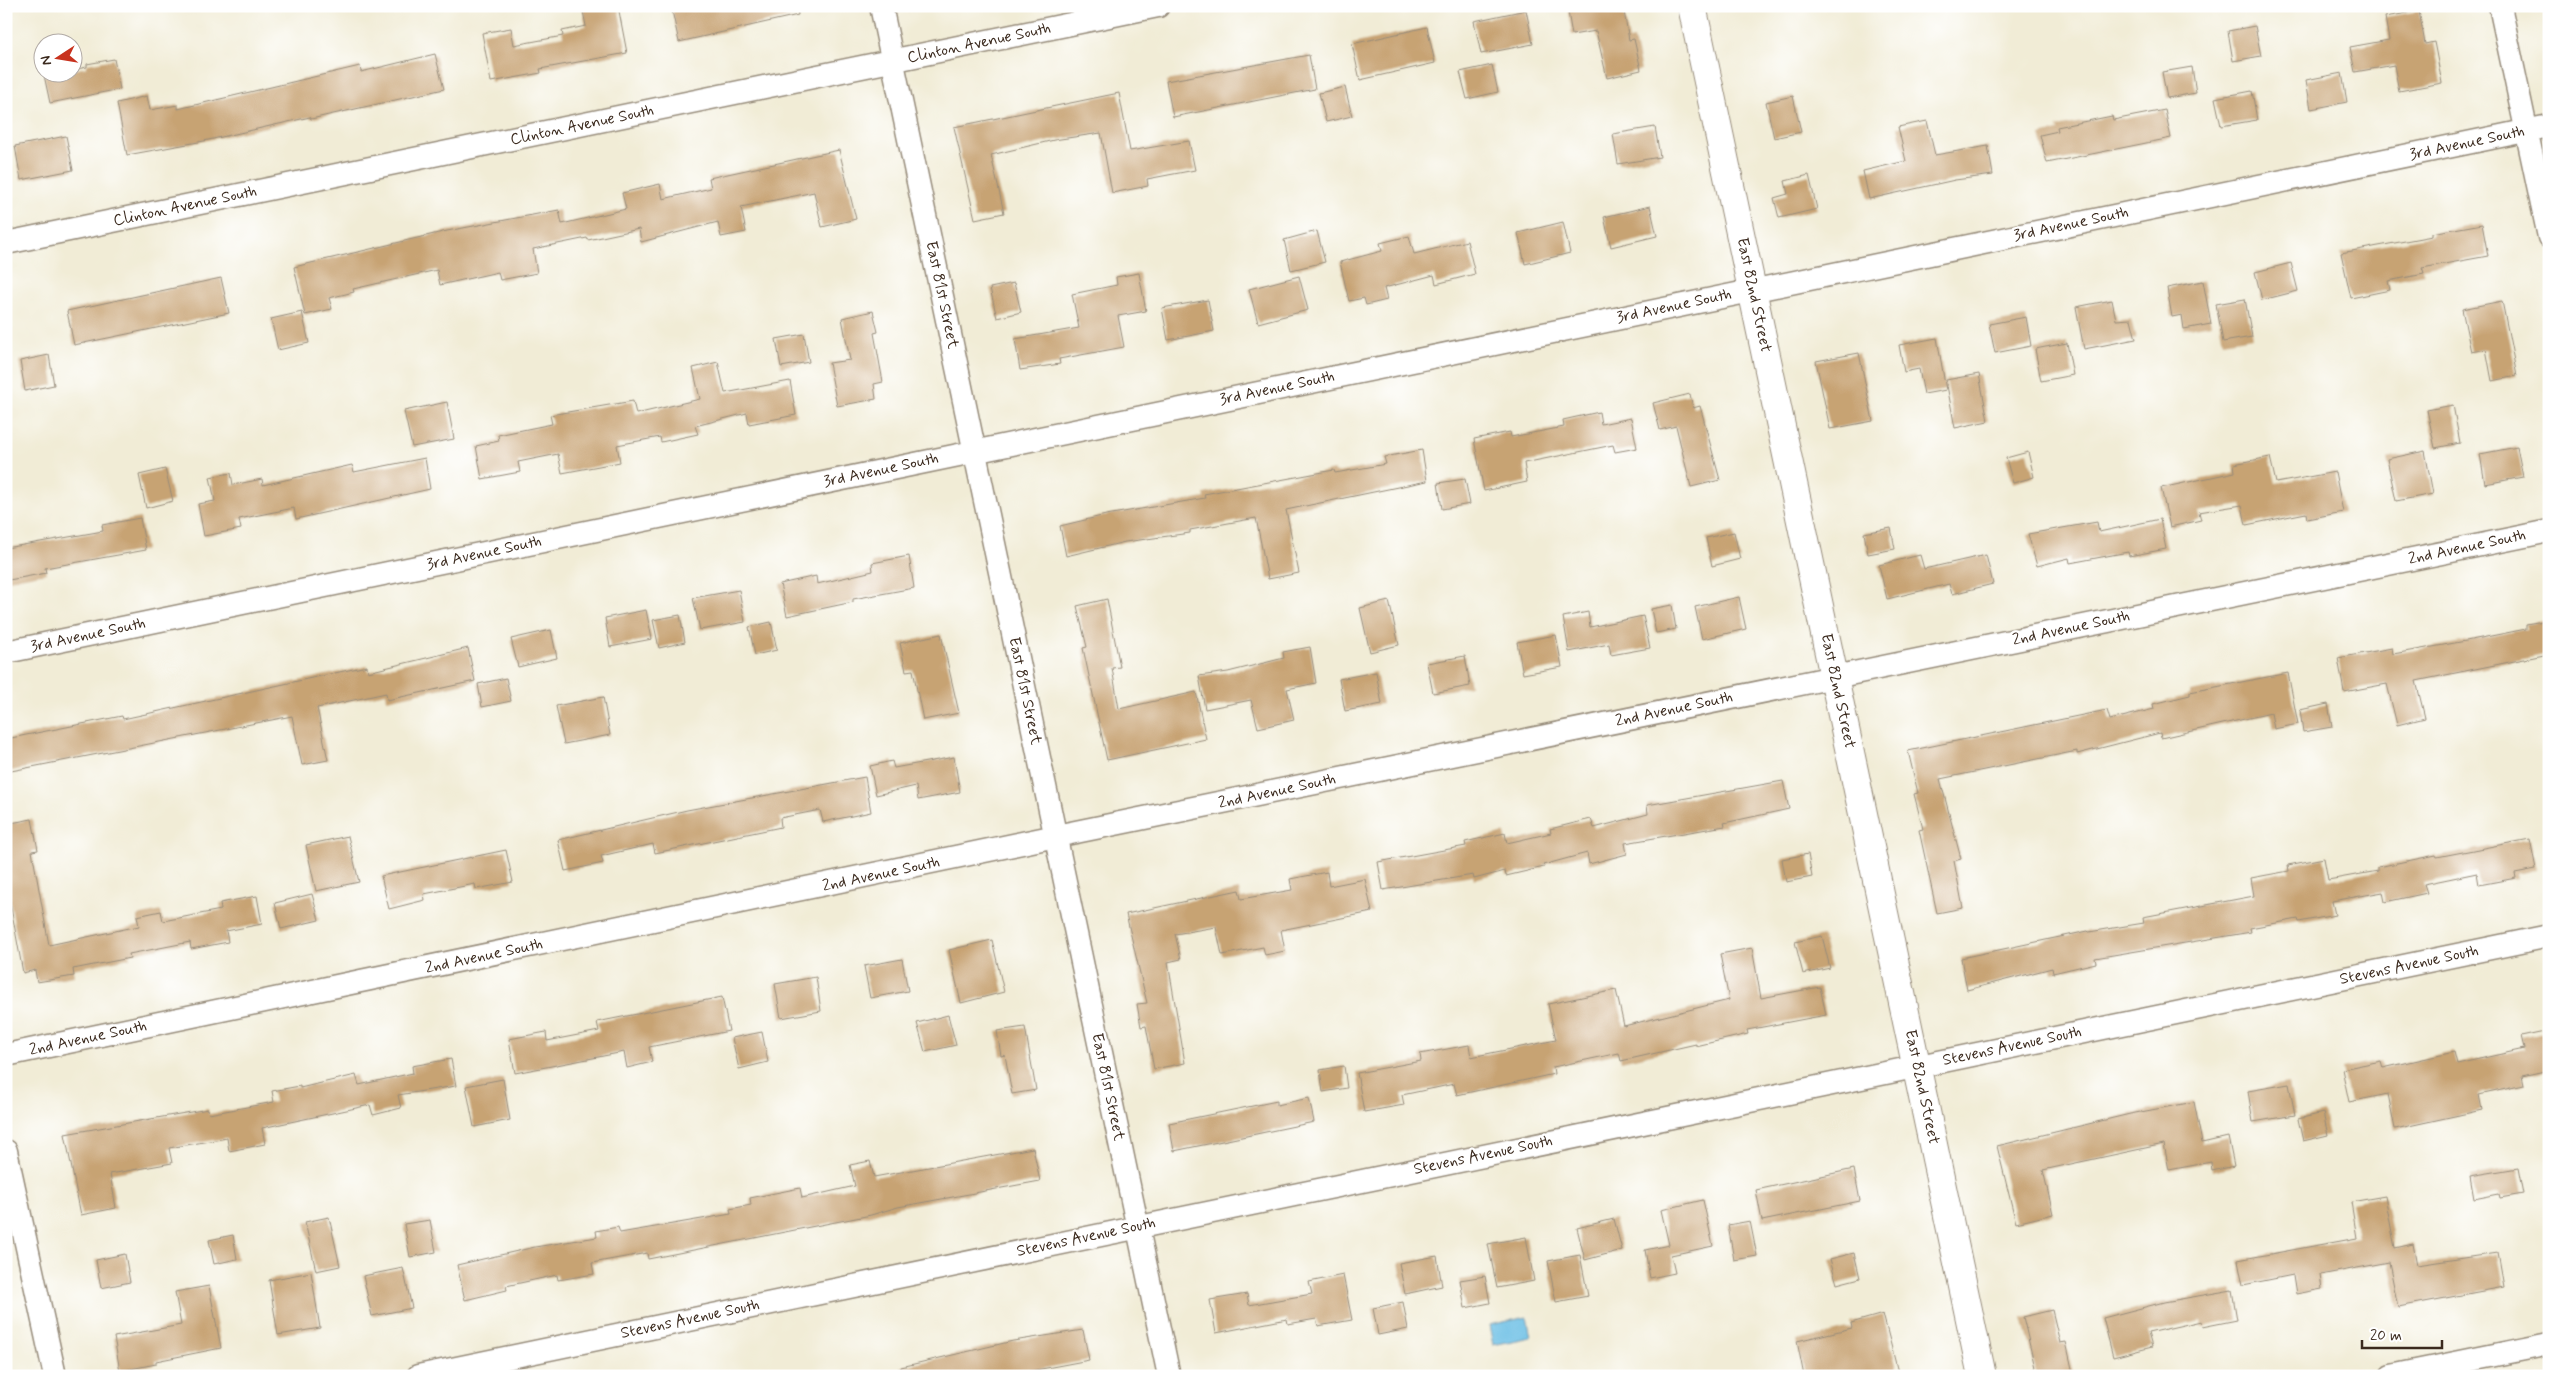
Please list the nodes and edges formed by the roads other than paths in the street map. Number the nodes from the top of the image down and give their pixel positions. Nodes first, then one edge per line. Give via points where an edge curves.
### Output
1 (881, 6) edge
2 (1158, 6) edge
3 (1692, 6) edge
4 (2500, 6) edge
5 (892, 61) junction
6 (2549, 126) edge
7 (2526, 130) junction
8 (2549, 237) edge
9 (6, 243) edge
10 (1753, 289) junction
11 (975, 451) junction
12 (2549, 530) edge
13 (6, 652) edge
14 (1835, 676) junction
15 (1056, 836) junction
16 (2549, 936) edge
17 (6, 1055) edge
18 (1917, 1065) junction
19 (6, 1151) edge
20 (1138, 1227) junction
21 (2549, 1344) edge
22 (55, 1376) edge
23 (418, 1376) edge
24 (1169, 1376) edge
25 (1982, 1376) edge
26 (2391, 1376) edge

1 - 5 street, East 81st Street
2 - 5 street, Clinton Avenue South
3 - 10 street, East 82nd Street
4 - 7 street
5 - 9 street, Clinton Avenue South
5 - 11 street, East 81st Street
6 - 7 street, 3rd Avenue South
7 - 8 street
7 - 10 street, 3rd Avenue South
10 - 11 street, 3rd Avenue South
10 - 14 street, East 82nd Street
11 - 13 street, 3rd Avenue South
11 - 15 street, East 81st Street
12 - 14 street, 2nd Avenue South
14 - 15 street, 2nd Avenue South
14 - 18 street, East 82nd Street
15 - 17 street, 2nd Avenue South
15 - 20 street, East 81st Street
16 - 18 street, Stevens Avenue South
18 - 20 street, Stevens Avenue South
18 - 25 street, East 82nd Street
19 - 22 street
20 - 23 street, Stevens Avenue South
20 - 24 street, East 81st Street
21 - 26 street

